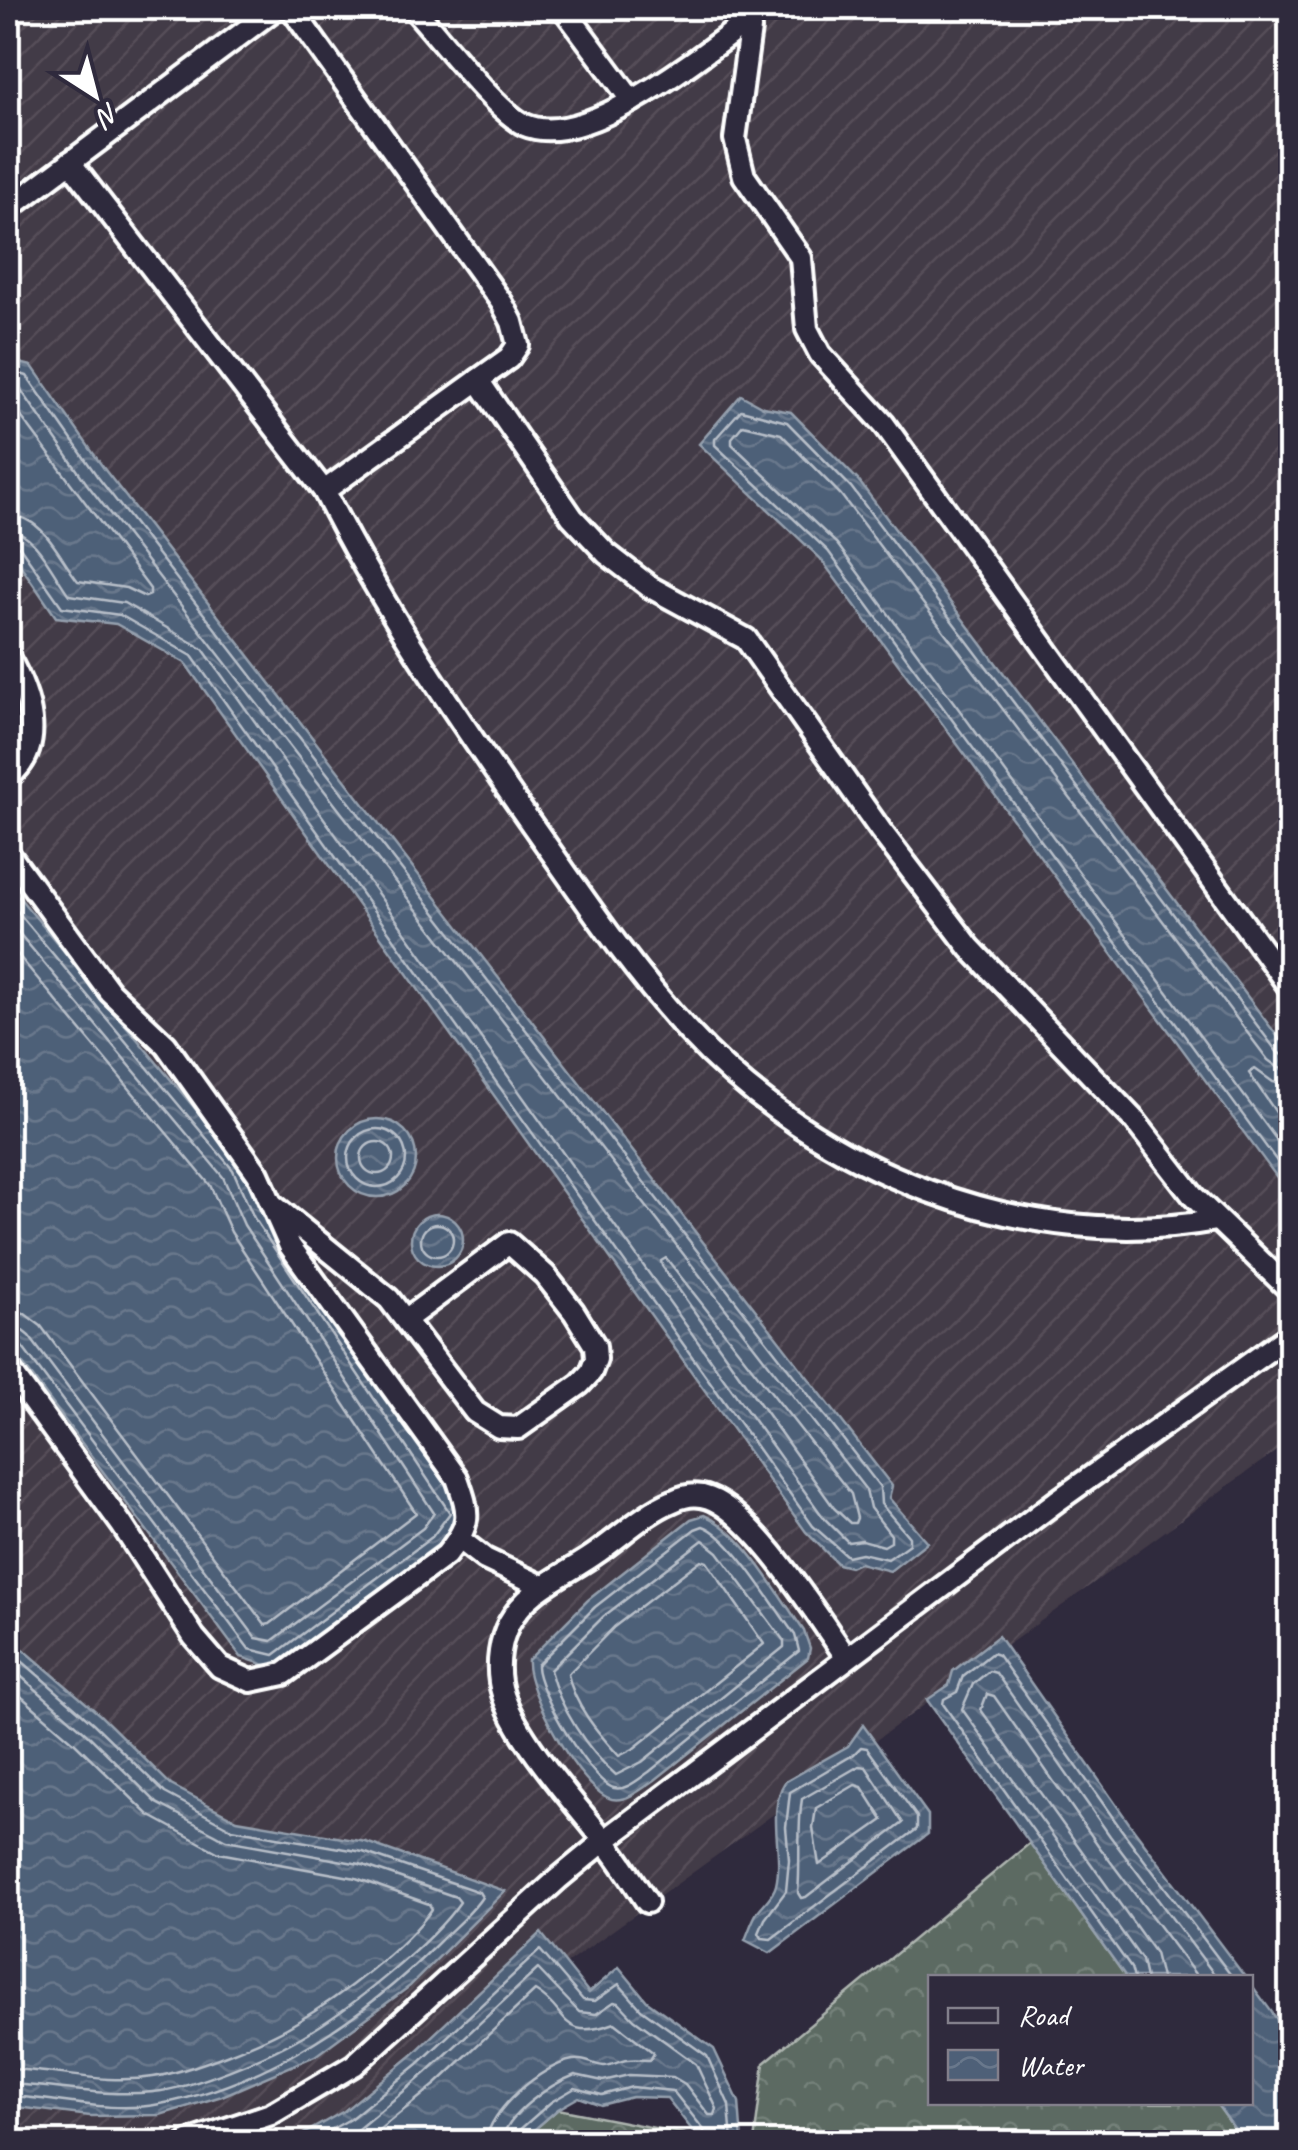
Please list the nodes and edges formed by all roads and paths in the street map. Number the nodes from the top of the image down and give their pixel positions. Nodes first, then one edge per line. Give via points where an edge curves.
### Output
1 (276, 8) edge
2 (291, 8) edge
3 (413, 8) edge
4 (563, 8) edge
5 (749, 14) edge
6 (632, 101) junction
7 (70, 162) junction
8 (8, 209) edge
9 (478, 380) junction
10 (324, 491) junction
11 (8, 657) edge
12 (8, 777) edge
13 (8, 853) edge
14 (1290, 988) edge
15 (270, 1203) junction
16 (1216, 1220) junction
17 (1290, 1290) edge
18 (405, 1320) junction
19 (1290, 1335) edge
20 (8, 1368) edge
21 (459, 1539) junction
22 (542, 1586) junction
23 (848, 1658) junction
24 (604, 1841) junction
25 (647, 1902) dead end
26 (188, 2142) edge

1 - 7 lane
2 - 9 lane via 478,264 512,322 518,344
3 - 6 lane via 504,110 527,126 578,126
4 - 6 lane
5 - 6 lane
5 - 14 lane via 735,139 744,176 801,258 807,329 820,354 884,424
7 - 8 lane
7 - 10 lane
9 - 10 lane
9 - 16 lane via 572,517 606,552 650,587 746,640 970,948 1134,1121
10 - 16 lane via 426,670 616,943 688,1031 765,1102 854,1156 959,1201 1087,1227 1173,1228
11 - 12 lane via 30,706 32,741
13 - 15 lane via 110,992 166,1046 258,1174
15 - 18 lane via 389,1299
15 - 21 lane via 290,1246 457,1478 469,1510
16 - 17 lane
18 - 18 lane via 509,1243 574,1312 596,1359 580,1384 518,1428 498,1427 475,1412
19 - 23 lane
20 - 21 lane via 194,1637 220,1668 251,1681 284,1674
21 - 22 lane
22 - 23 lane via 668,1502 691,1494 710,1498 757,1536
22 - 24 lane via 510,1622 498,1659 500,1685 536,1752
23 - 24 lane
24 - 25 lane
24 - 26 lane via 354,2065 271,2114

